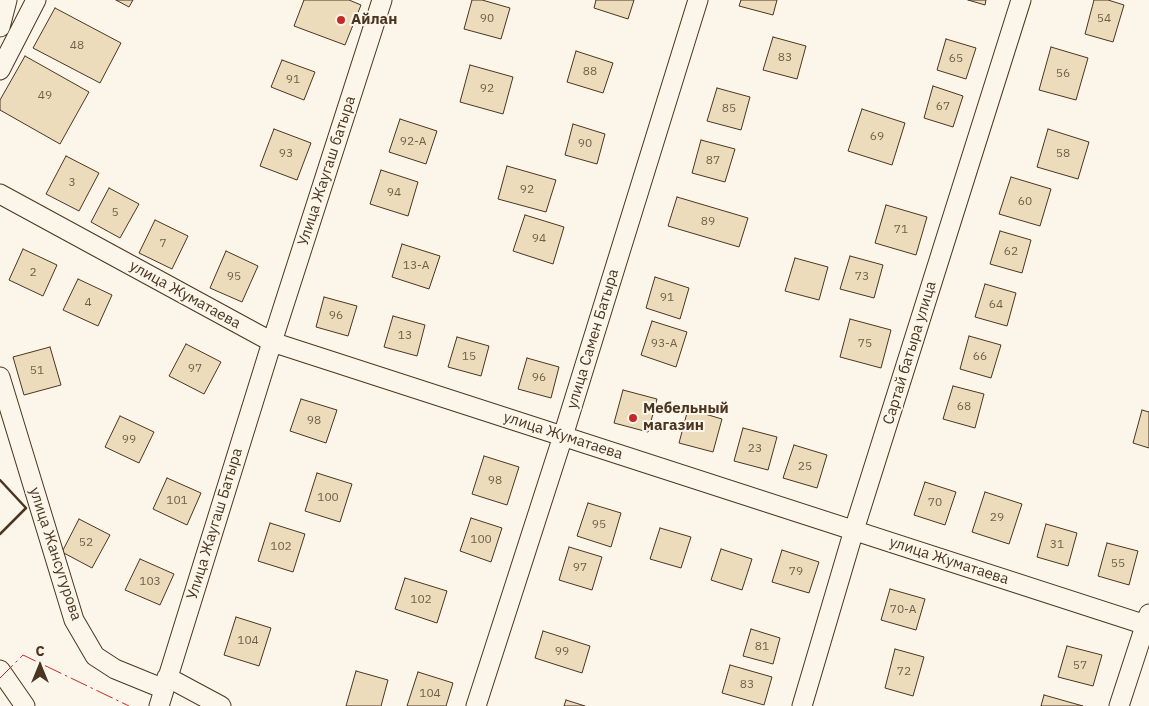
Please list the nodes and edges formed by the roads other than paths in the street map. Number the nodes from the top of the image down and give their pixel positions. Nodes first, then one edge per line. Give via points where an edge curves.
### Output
1 (7, 0) edge
2 (36, 0) edge
3 (382, 0) edge
4 (698, 0) edge
5 (1021, 0) edge
6 (0, 27) edge
7 (0, 70) edge
8 (0, 194) edge
9 (272, 342) junction
10 (0, 376) edge
11 (563, 436) junction
12 (854, 530) junction
13 (1148, 621) edge
14 (0, 670) edge
15 (163, 691) edge
16 (25, 706) edge
17 (221, 706) edge
18 (476, 706) edge
19 (802, 706) edge
20 (1119, 706) edge

1 - 6 street
2 - 7 street
3 - 9 street, Улица Жаугаш батыра
4 - 11 street, улица Самен Батыра
5 - 12 street, Сартай батыра улица
8 - 9 street, улица Жуматаева
9 - 11 street, улица Жуматаева
9 - 15 street, Улица Жаугаш Батыра
10 - 15 street, улица Жансугурова via 74,620 95,656
11 - 12 street, улица Жуматаева
11 - 18 street, улица Самен Батыра
12 - 13 street, улица Жуматаева
12 - 19 street, Сартай батыра улица
13 - 20 street
14 - 16 street
15 - 17 street, улица Жансугурова

